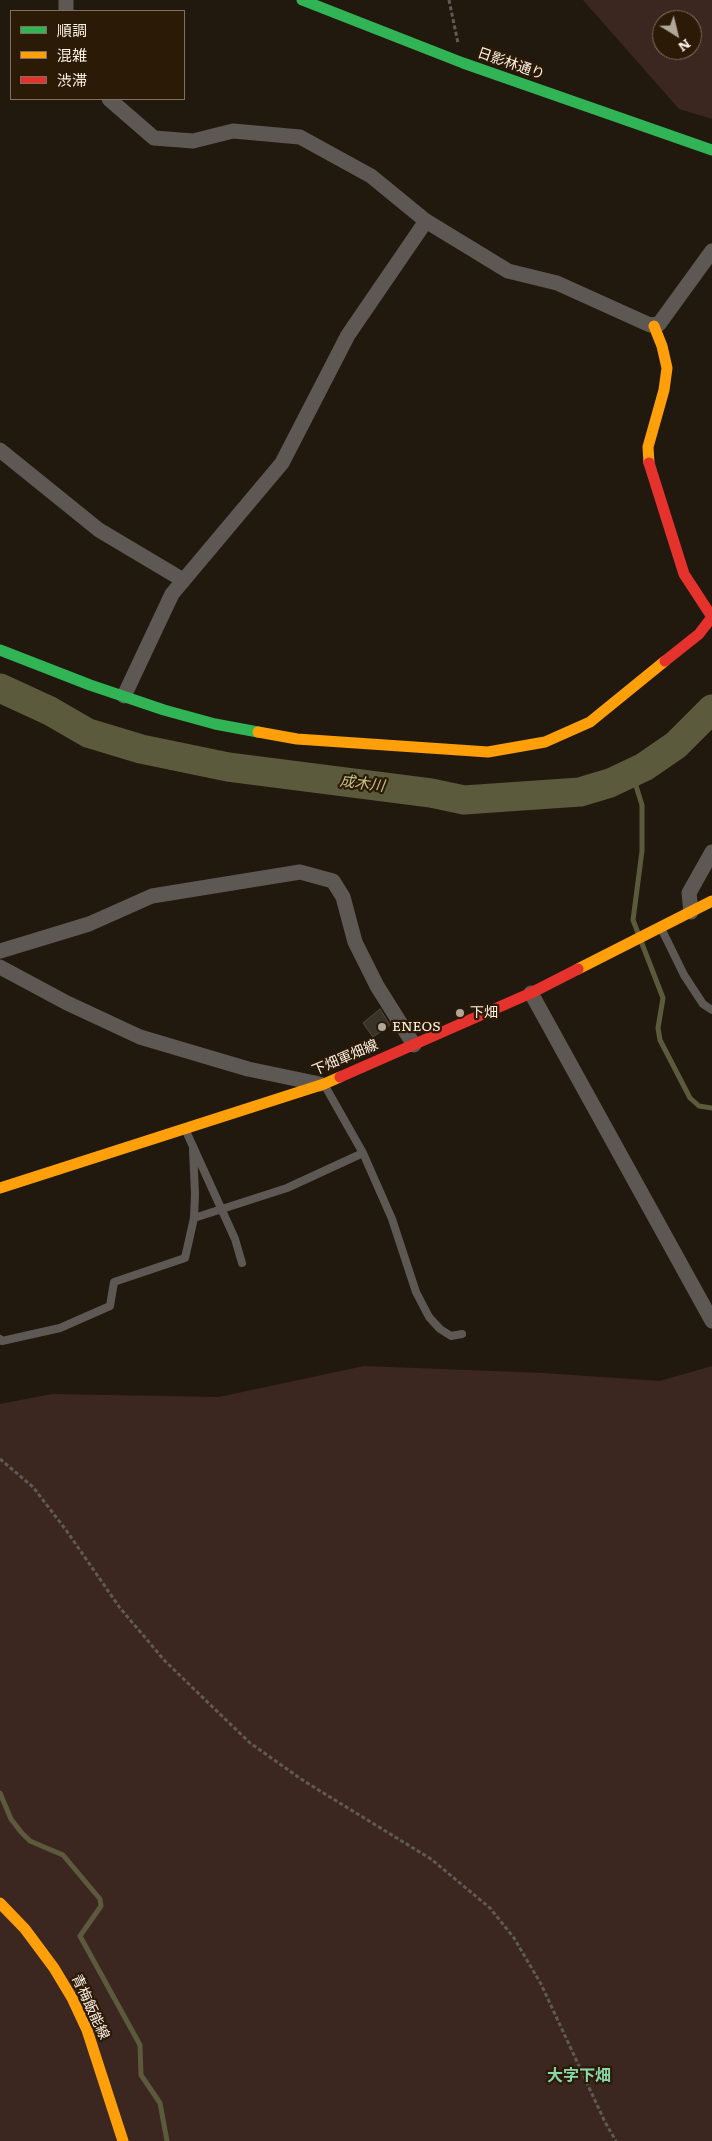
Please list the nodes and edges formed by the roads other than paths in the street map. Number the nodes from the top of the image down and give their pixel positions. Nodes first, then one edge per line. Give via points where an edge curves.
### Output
1 (302, 0) edge
2 (110, 100) edge
3 (712, 150) edge
4 (426, 221) junction
5 (712, 250) edge
6 (654, 326) junction
7 (0, 450) edge
8 (183, 580) junction
9 (0, 650) edge
10 (124, 696) junction
11 (712, 852) edge
12 (712, 901) edge
13 (691, 912) junction
14 (660, 927) junction
15 (0, 951) edge
16 (0, 967) edge
17 (531, 993) junction
18 (712, 1010) edge
19 (414, 1045) junction
20 (324, 1084) junction
21 (185, 1129) junction
22 (193, 1149) junction
23 (363, 1153) junction
24 (0, 1188) edge
25 (221, 1210) junction
26 (194, 1218) junction
27 (242, 1263) dead end
28 (712, 1321) edge
29 (462, 1334) dead end
30 (0, 1339) edge
31 (0, 1903) edge
32 (123, 2141) edge

1 - 3 street, 日影林通り via 463,63
2 - 4 street via 154,138 193,141 233,131 300,137 371,176
4 - 6 street via 508,271 556,283
4 - 8 street via 348,335 282,463
5 - 6 street via 659,324
6 - 10 street via 667,368 648,447 650,464 684,574 712,617 700,634 590,722 545,742 488,752 264,734 188,717
7 - 8 street via 100,530
8 - 10 street via 164,608
9 - 10 street
11 - 13 street via 689,893
12 - 13 street, 下畑軍畑線
13 - 14 street, 下畑軍畑線
14 - 17 street, 下畑軍畑線
14 - 18 lane via 684,975 703,1004
15 - 19 street via 89,924 152,896 300,872 333,881 343,897 354,942
16 - 20 street via 140,1037 248,1069
17 - 19 street, 下畑軍畑線
17 - 28 street
19 - 20 street, 下畑軍畑線
20 - 21 street, 下畑軍畑線
20 - 23 lane
21 - 22 lane
21 - 24 street, 下畑軍畑線
22 - 25 lane
22 - 26 lane
23 - 25 lane via 287,1188
23 - 29 lane via 392,1219 416,1292 429,1317 451,1336
25 - 26 lane
25 - 27 lane
26 - 30 lane via 185,1258 114,1282 110,1306 60,1328
31 - 32 street, 青梅飯能線 via 25,1929 72,1998 87,2030

